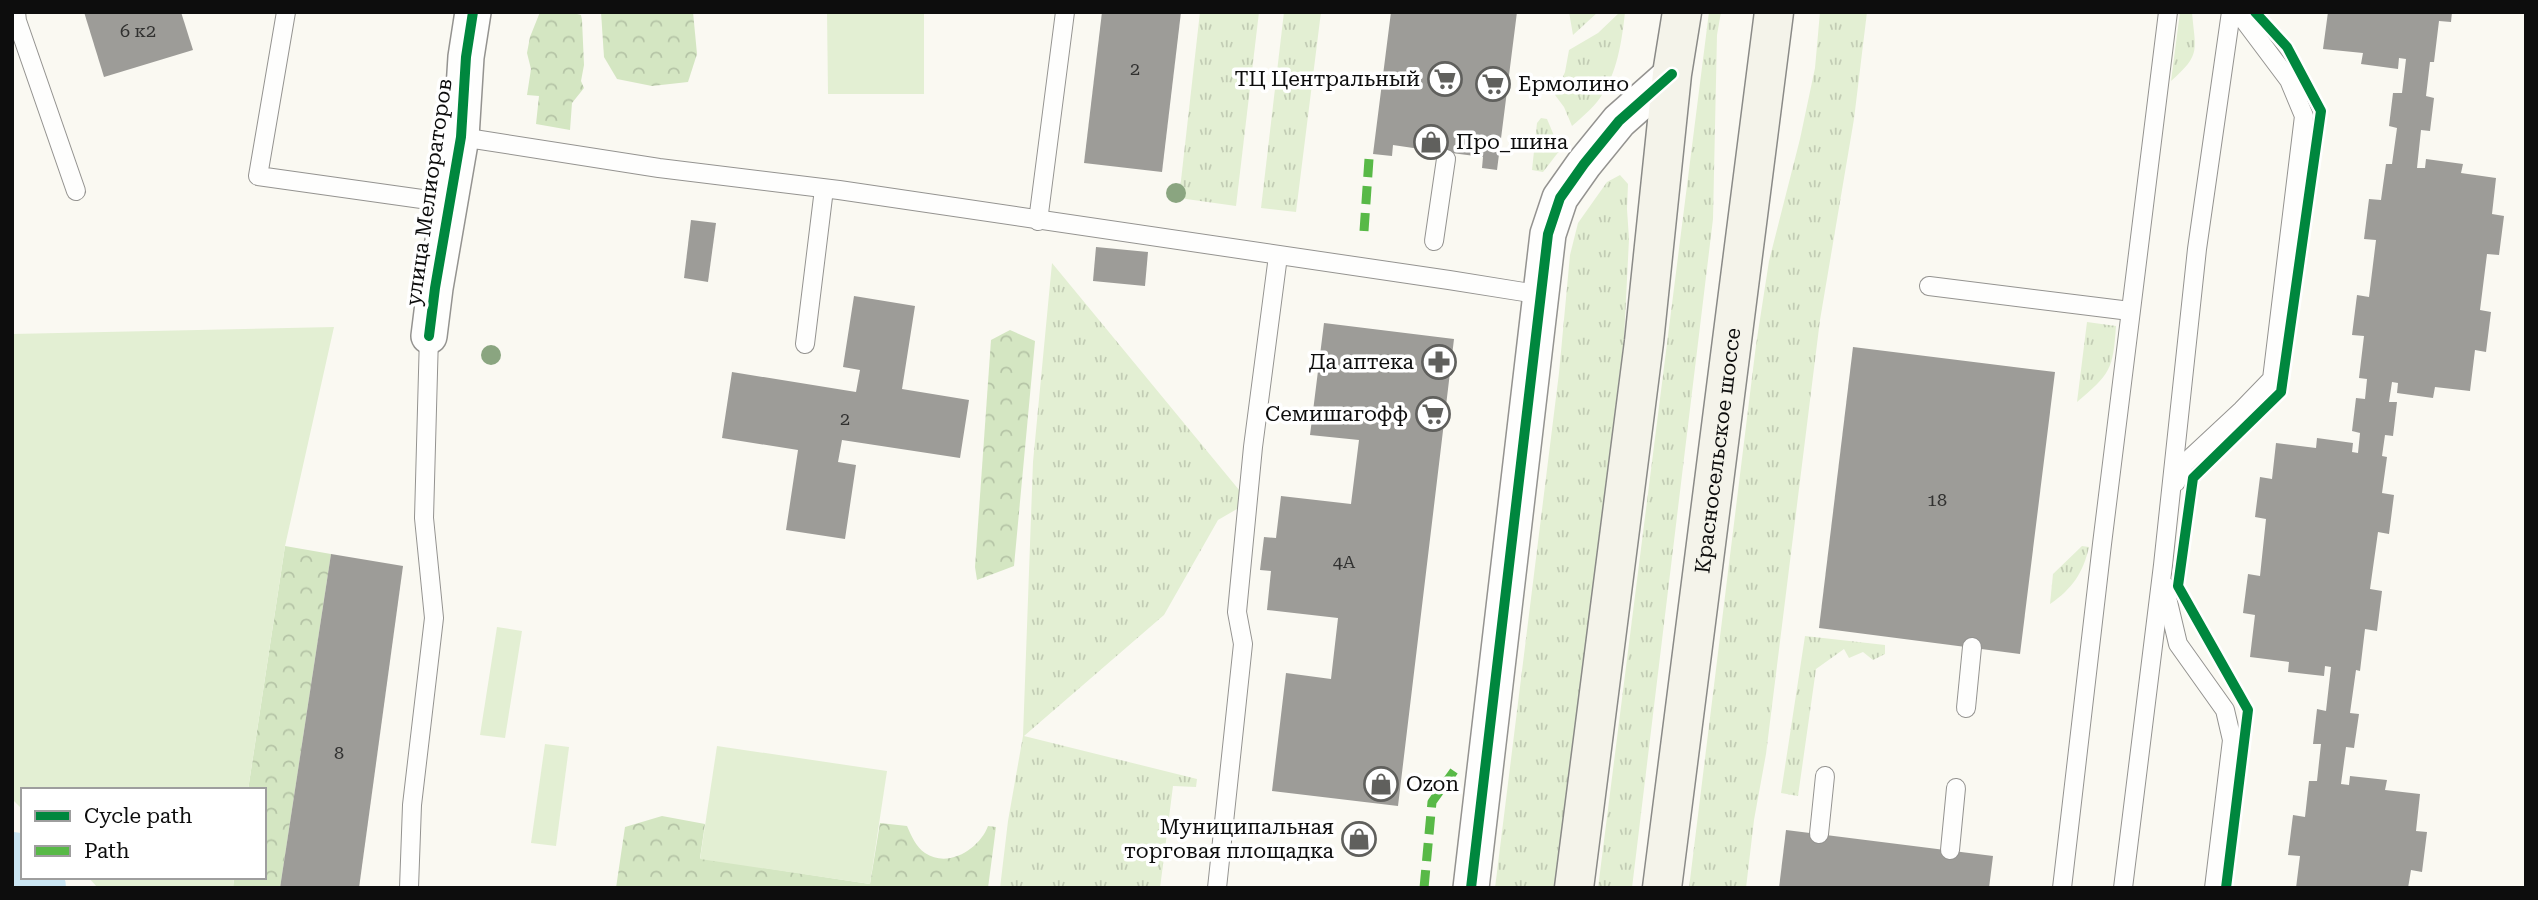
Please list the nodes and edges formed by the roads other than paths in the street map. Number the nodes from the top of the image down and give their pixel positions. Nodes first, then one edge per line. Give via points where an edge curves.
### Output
1 (286, 12) edge
2 (473, 12) edge
3 (1065, 12) edge
4 (1682, 12) edge
5 (1774, 12) edge
6 (2168, 12) edge
7 (2231, 12) edge
8 (2238, 12) edge
9 (15, 20) edge
10 (1672, 74) junction
11 (461, 136) junction
12 (1446, 159) dead end
13 (824, 188) junction
14 (76, 191) dead end
15 (450, 203) junction
16 (1038, 221) junction
17 (1434, 241) dead end
18 (1278, 256) junction
19 (1929, 286) dead end
20 (1540, 301) junction
21 (2130, 311) junction
22 (429, 336) joint
23 (805, 344) dead end
24 (2170, 495) junction
25 (2162, 573) junction
26 (1972, 647) dead end
27 (1966, 708) dead end
28 (1825, 776) dead end
29 (1956, 788) dead end
30 (1819, 834) dead end
31 (1950, 850) dead end
32 (409, 888) edge
33 (1217, 888) edge
34 (1471, 888) edge
35 (1574, 888) edge
36 (1662, 888) edge
37 (2062, 888) edge
38 (2123, 888) edge
39 (2214, 888) edge

1 - 15 lane via 258,176
2 - 11 street, улица Мелиораторов
3 - 16 lane
4 - 10 main road
5 - 36 main road, Красносельское шоссе
6 - 21 lane
7 - 24 lane via 2197,249
8 - 24 lane via 2289,80 2304,116 2272,379 2184,464
9 - 14 lane
10 - 20 street via 1619,121 1560,198 1548,234
10 - 35 main road via 1644,341
11 - 13 lane via 659,169
11 - 15 street, улица Мелиораторов
12 - 17 lane
13 - 16 lane
13 - 23 lane
15 - 22 street, улица Мелиораторов
16 - 18 lane
18 - 20 lane via 1524,292
18 - 33 lane via 1237,612 1243,644
19 - 21 lane
20 - 34 street
21 - 37 lane
22 - 32 lane via 424,518 434,618 412,805
24 - 25 lane
25 - 38 lane
25 - 39 lane via 2178,644 2225,709 2232,740
26 - 27 lane
28 - 30 lane
29 - 31 lane

